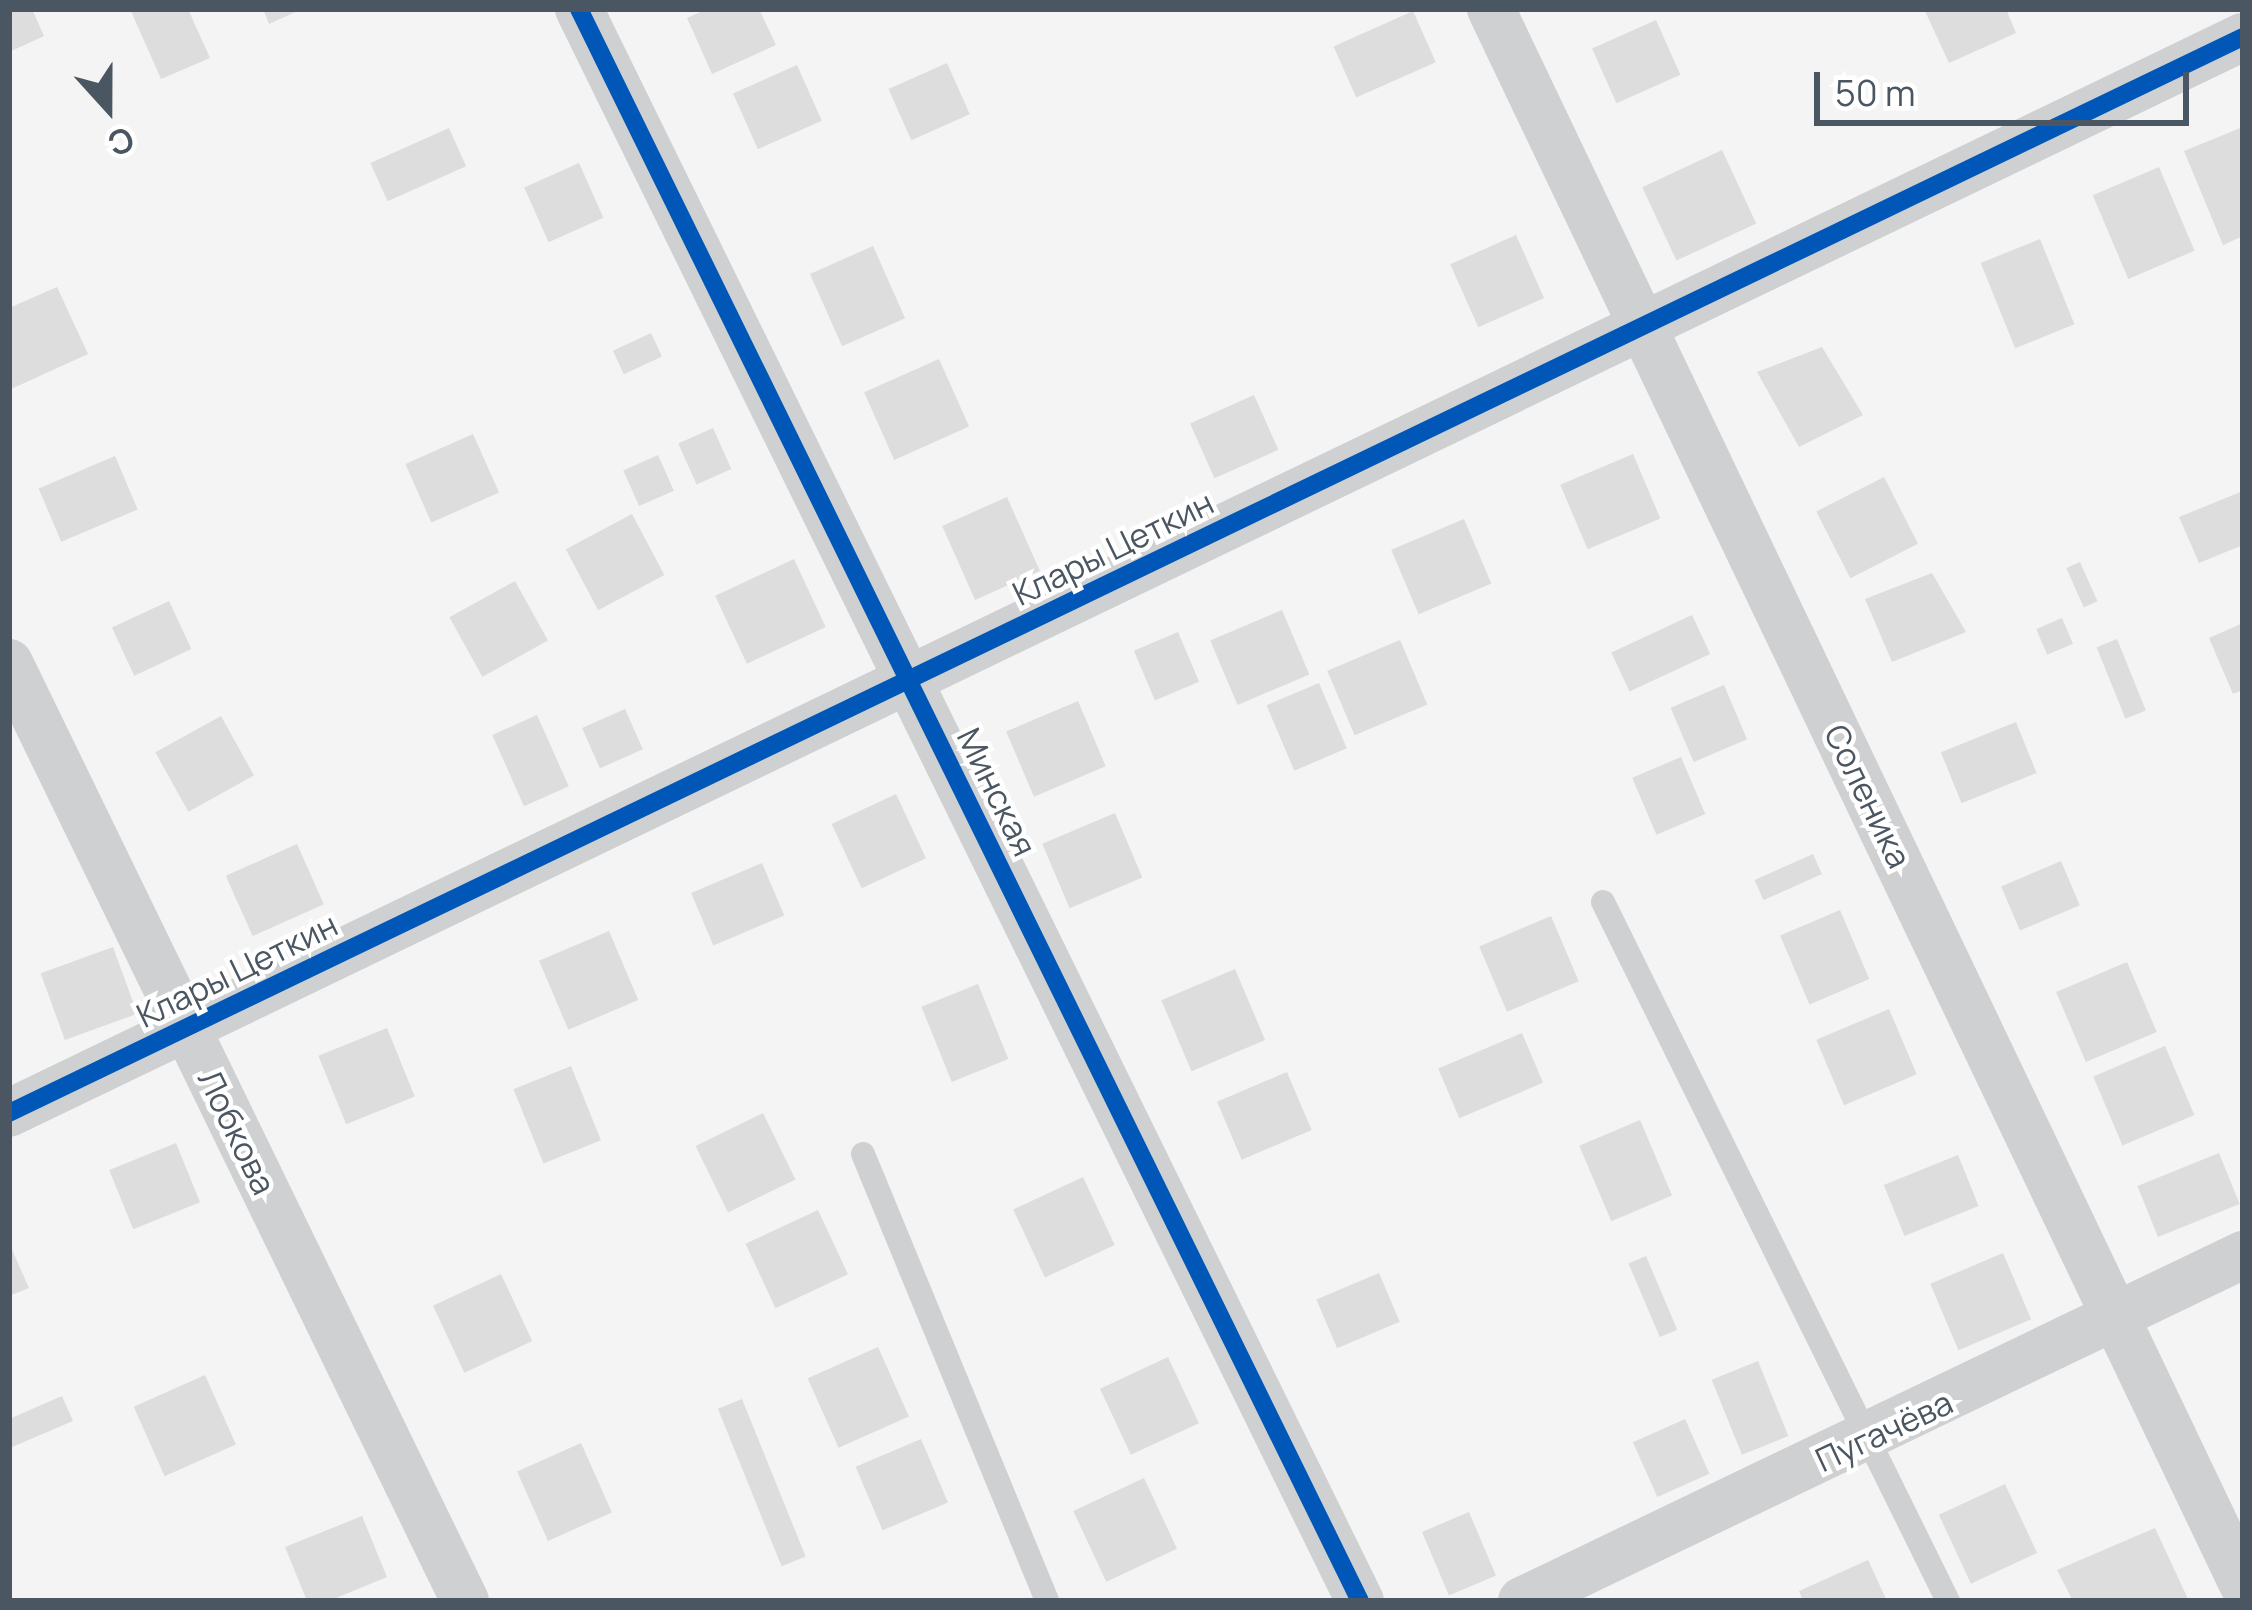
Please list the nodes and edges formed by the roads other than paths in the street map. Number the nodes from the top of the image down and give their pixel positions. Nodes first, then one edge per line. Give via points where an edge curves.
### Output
1 (579, 9) edge
2 (1492, 9) edge
3 (2243, 37) edge
4 (1643, 326) junction
5 (9, 663) edge
6 (908, 680) junction
7 (1603, 902) dead end
8 (186, 1028) junction
9 (9, 1113) edge
10 (863, 1154) dead end
11 (2243, 1256) edge
12 (2118, 1318) junction
13 (1869, 1438) junction
14 (2243, 1584) edge
15 (465, 1601) edge
16 (1047, 1601) edge
17 (1360, 1601) edge
18 (1522, 1601) edge
19 (1948, 1601) edge

1 - 6 street, Минская
2 - 4 street, Соленика
3 - 4 street, Клары Цеткин
4 - 6 street, Клары Цеткин
4 - 12 street, Соленика
5 - 8 street, Лобкова
6 - 8 street, Клары Цеткин
6 - 17 street, Минская
7 - 13 lane
8 - 9 street, Клары Цеткин
8 - 15 street, Лобкова
10 - 16 lane
11 - 12 street, Пугачёва
12 - 13 street, Пугачёва
12 - 14 street, Соленика
13 - 18 street, Пугачёва
13 - 19 lane

